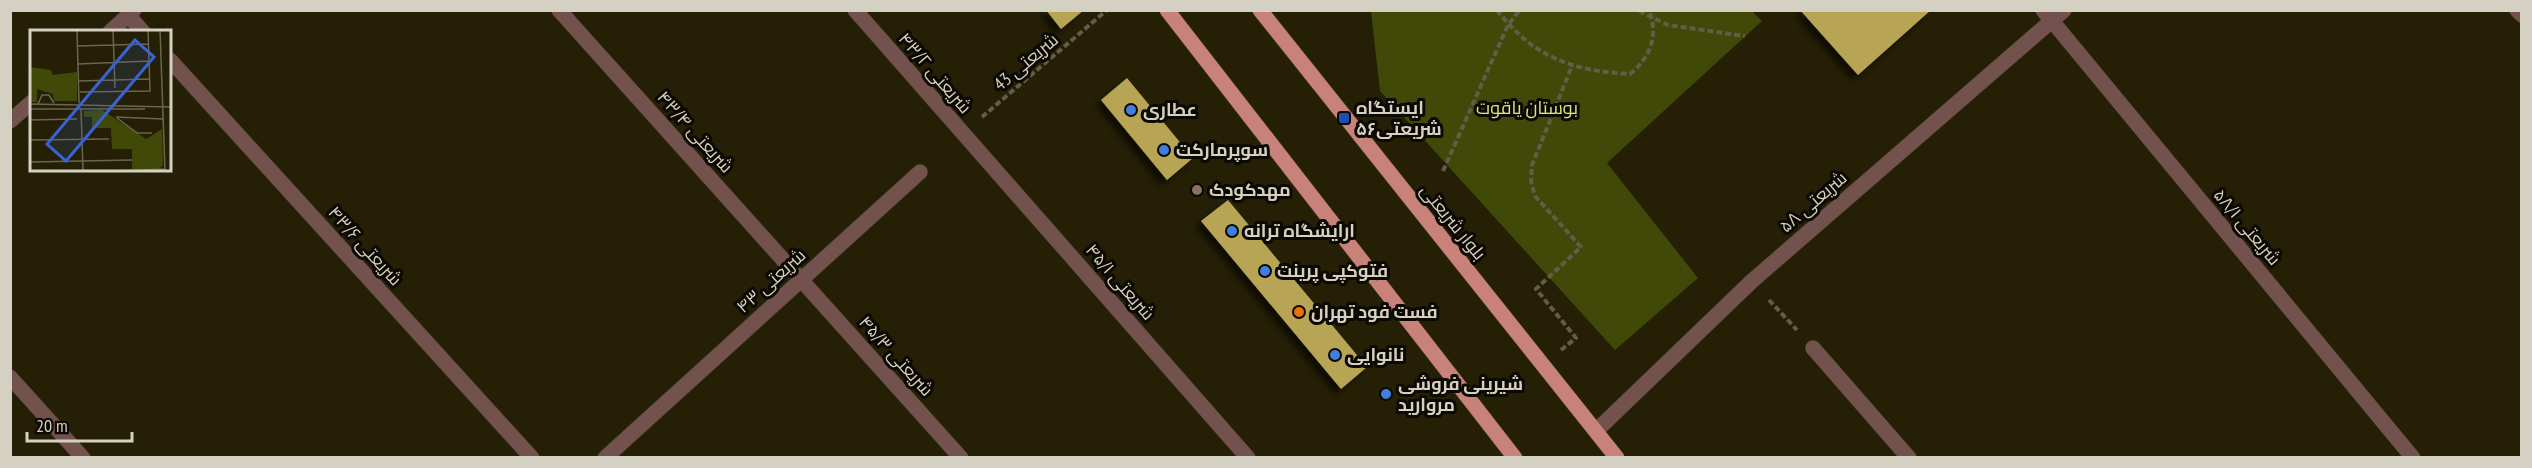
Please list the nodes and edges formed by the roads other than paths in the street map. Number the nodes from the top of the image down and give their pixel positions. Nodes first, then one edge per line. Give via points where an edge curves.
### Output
1 (559, 10) edge
2 (855, 10) edge
3 (1167, 10) edge
4 (1260, 10) edge
5 (2064, 10) edge
6 (2517, 10) edge
7 (131, 13) edge
8 (2522, 15) edge
9 (2047, 16) edge
10 (112, 30) edge
11 (142, 30) edge
12 (171, 61) edge
13 (30, 104) edge
14 (10, 121) edge
15 (963, 133) joint
16 (920, 172) dead end
17 (801, 280) junction
18 (1813, 348) road end
19 (10, 377) edge
20 (1596, 431) junction
21 (83, 458) edge
22 (532, 458) edge
23 (604, 458) edge
24 (961, 458) edge
25 (1248, 458) edge
26 (1515, 458) edge
27 (1617, 458) edge
28 (1909, 458) edge
29 (2413, 458) edge

1 - 17 street, شریعتی ۴۳/۴
2 - 15 street, شریعتی ۴۳/۲
3 - 26 main road
4 - 20 main road, بلوار شریعتی
5 - 9 street, شریعتی ۵۸
6 - 8 street
7 - 10 street
7 - 11 street
9 - 20 street, شریعتی ۵۸ via 1752,281
9 - 29 street, شریعتی ۵۸/۱
12 - 22 street, شریعتی ۴۳/۶
13 - 14 street
15 - 25 street, شریعتی ۴۵/۱
16 - 17 street, شریعتی ۴۳
17 - 23 street, شریعتی ۴۳
17 - 24 street, شریعتی ۴۵/۳
18 - 28 street
19 - 21 street
20 - 27 main road, بلوار شریعتی

